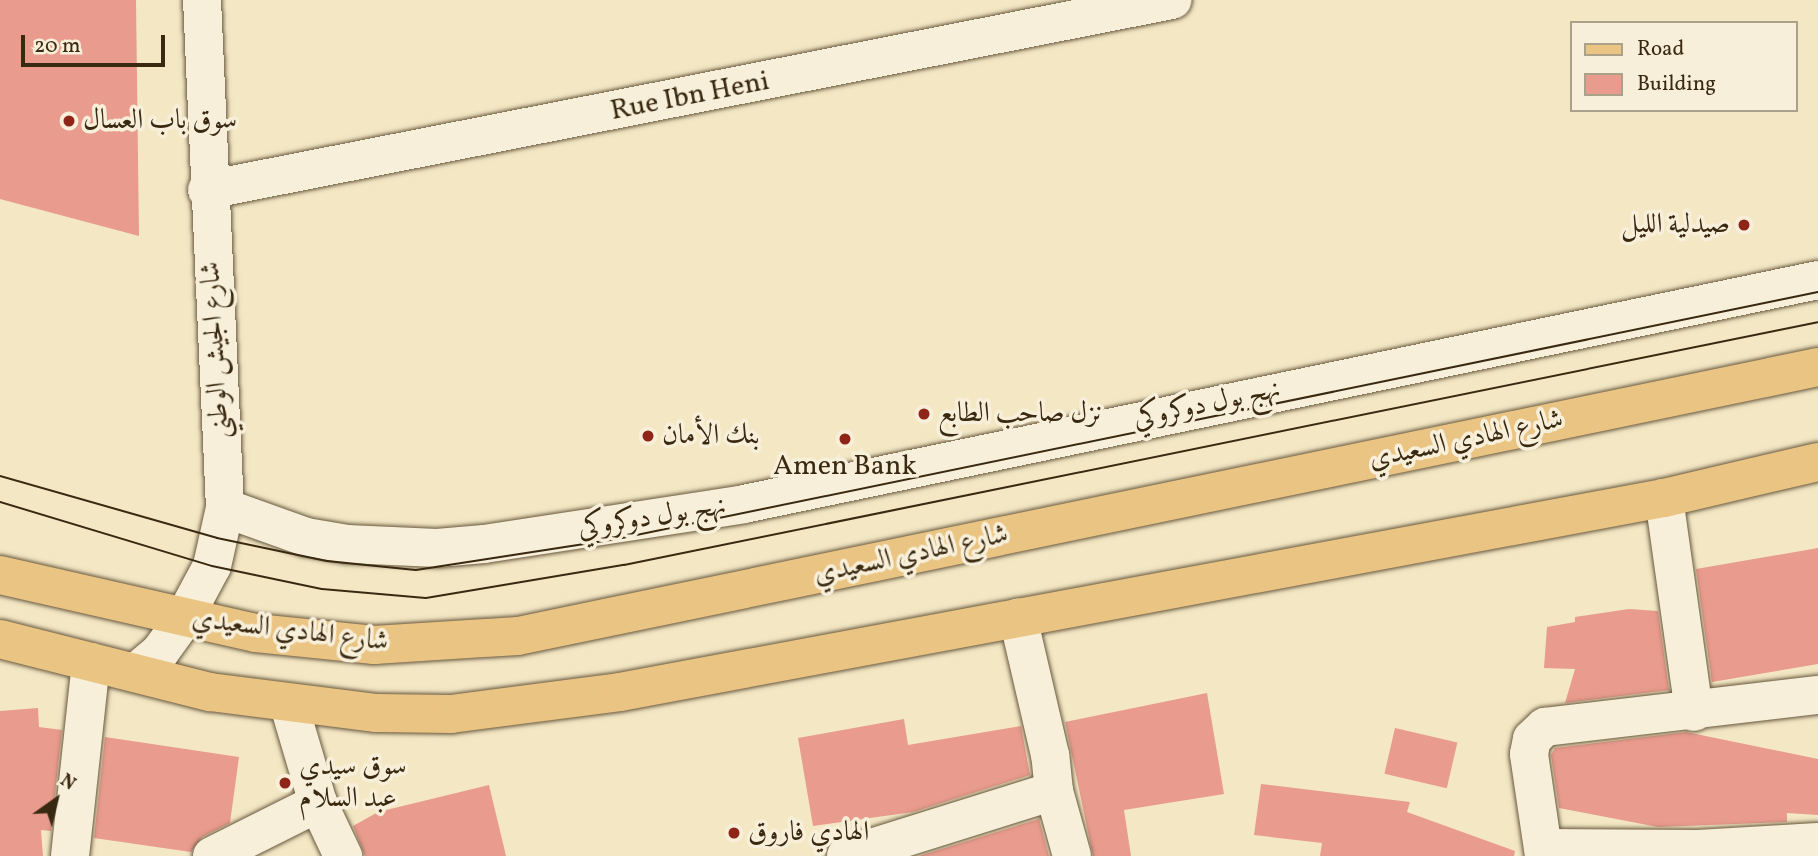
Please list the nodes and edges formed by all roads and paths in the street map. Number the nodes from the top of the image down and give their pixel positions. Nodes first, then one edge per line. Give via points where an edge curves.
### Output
1 (202, 0) edge
2 (1171, 0) edge
3 (207, 190) junction
4 (1818, 280) edge
5 (1818, 367) edge
6 (1818, 462) edge
7 (1664, 498) junction
8 (225, 508) junction
9 (0, 575) edge
10 (1018, 618) junction
11 (183, 620) junction
12 (0, 639) edge
13 (91, 662) junction
14 (135, 673) junction
15 (1818, 695) edge
16 (289, 705) junction
17 (1695, 712) junction
18 (1054, 791) junction
19 (318, 803) junction
20 (1818, 842) edge
21 (1544, 852) edge
22 (70, 856) edge
23 (212, 856) edge
24 (343, 856) edge
25 (846, 856) edge
26 (1072, 856) edge

1 - 3 street, شارع الجيش الوطني
2 - 3 street, Rue Ibn Heni
3 - 8 street, شارع الجيش الوطني
4 - 8 street, نهج بول دوكروكي via 744,504 484,544 437,548 347,544 306,537
5 - 11 main road, شارع الهادي السعيدي via 519,636 374,645
6 - 7 main road
7 - 10 main road
7 - 17 street
8 - 11 street, شارع الجيش الوطني via 212,566
9 - 11 main road, شارع الهادي السعيدي
10 - 16 main road via 536,704 451,714
10 - 18 street
11 - 14 street, شارع الجيش الوطني via 160,652
12 - 13 main road
13 - 14 main road
13 - 22 street
14 - 16 main road
15 - 17 street
16 - 19 street
17 - 21 street via 1538,731 1529,754
18 - 25 street
18 - 26 street
19 - 23 street
19 - 24 street
20 - 21 street

